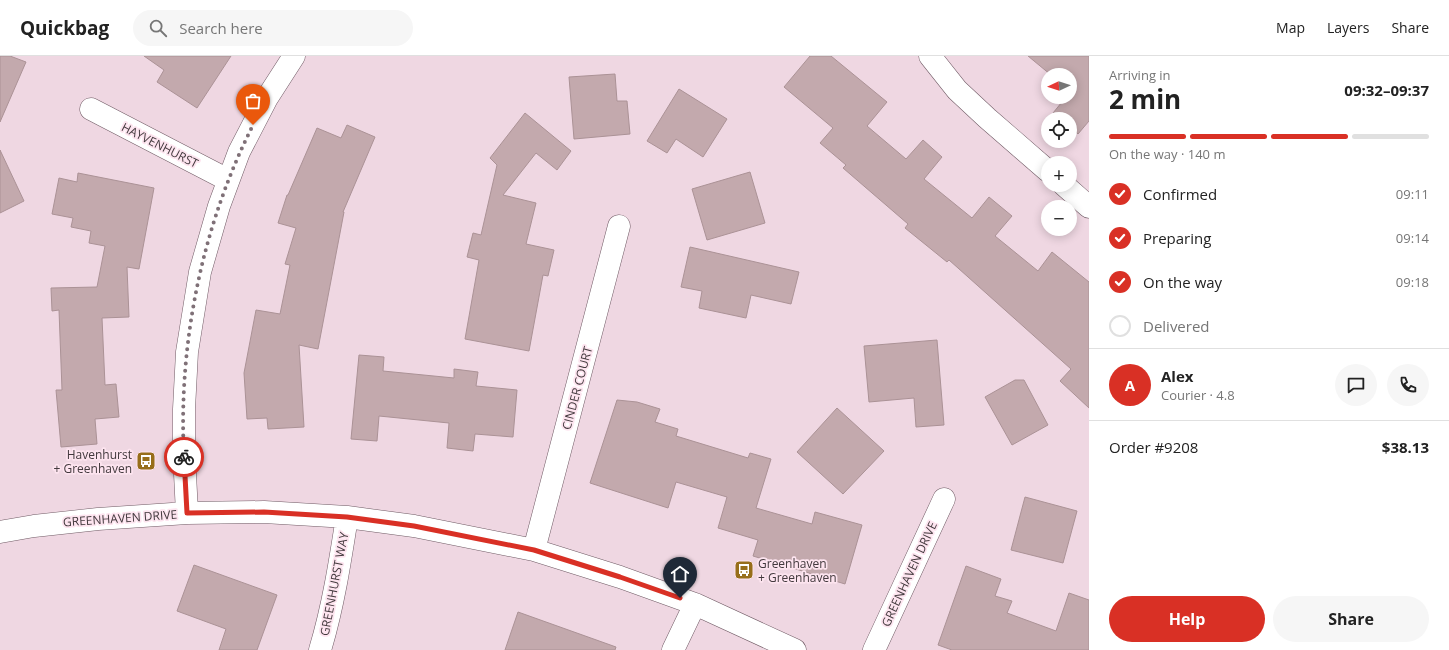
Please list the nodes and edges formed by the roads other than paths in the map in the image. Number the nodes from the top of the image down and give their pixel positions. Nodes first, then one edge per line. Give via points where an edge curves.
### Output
1 (294, 56) edge
2 (930, 56) edge
3 (91, 109) dead end
4 (1041, 166) edge
5 (228, 180) junction
6 (1072, 192) edge
7 (1089, 207) edge
8 (619, 226) dead end
9 (944, 499) dead end
10 (187, 513) junction
11 (347, 517) junction
12 (0, 532) edge
13 (534, 550) junction
14 (694, 604) junction
15 (320, 650) edge
16 (673, 650) edge
17 (795, 650) edge
18 (874, 650) edge

1 - 5 street via 266,98
2 - 4 street via 962,95
3 - 5 street, HAYVENHURST
5 - 10 street via 200,272 187,352 184,454
6 - 7 street
8 - 13 street, CINDER COURT
9 - 18 street, GREENHAVEN DRIVE
10 - 11 street, GREENHAVEN DRIVE via 264,512
10 - 12 street, GREENHAVEN DRIVE via 98,519
11 - 13 street, GREENHAVEN DRIVE via 414,526
11 - 15 street, GREENHURST WAY via 330,614
13 - 14 street, GREENHAVEN DRIVE
14 - 16 street
14 - 17 street, GREENHAVEN DRIVE

